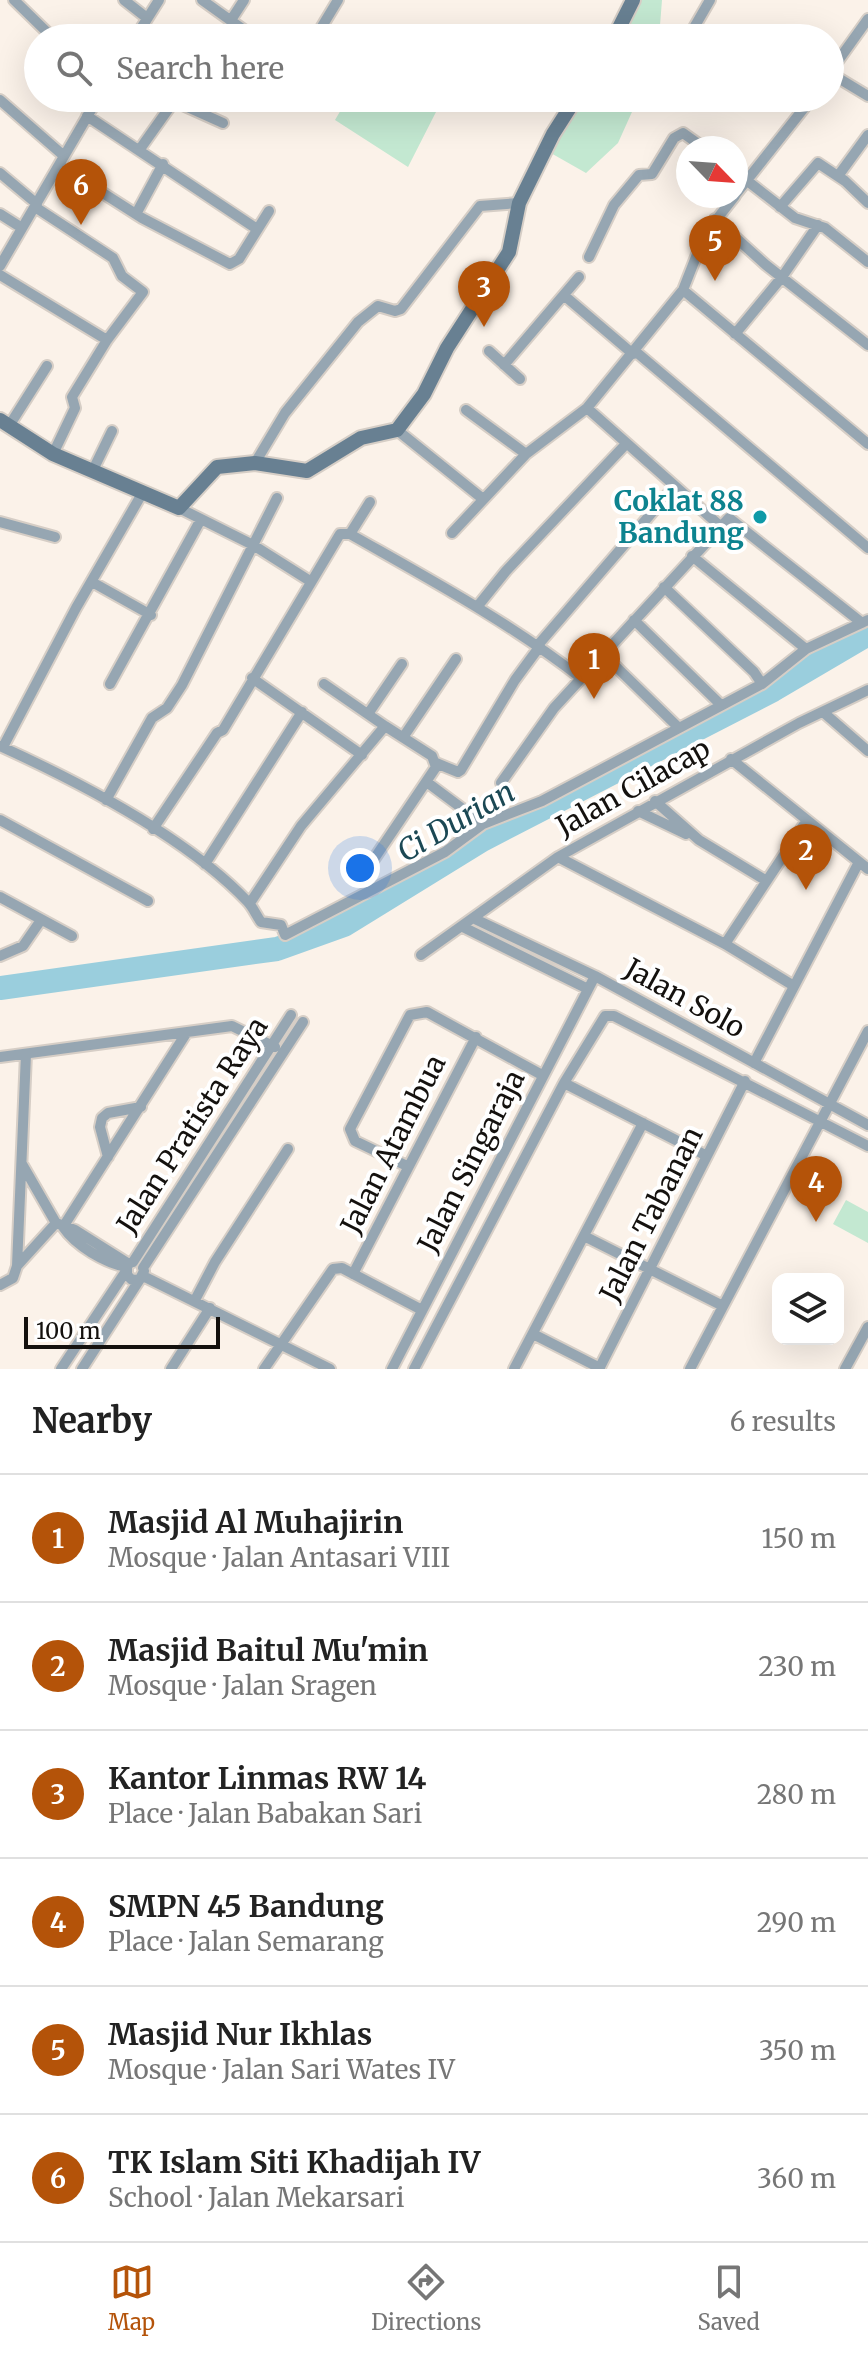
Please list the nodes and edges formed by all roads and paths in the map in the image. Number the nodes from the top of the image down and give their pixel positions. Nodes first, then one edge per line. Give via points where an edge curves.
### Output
1 (14, 0) edge
2 (124, 0) edge
3 (159, 0) edge
4 (202, 0) edge
5 (244, 0) edge
6 (338, 0) edge
7 (633, 0) edge
8 (710, 0) edge
9 (147, 18) junction
10 (868, 19) edge
11 (231, 20) junction
12 (39, 24) edge
13 (143, 24) edge
14 (236, 24) edge
15 (323, 24) edge
16 (621, 24) edge
17 (696, 24) edge
18 (844, 53) edge
19 (844, 81) edge
20 (868, 96) edge
21 (0, 100) edge
22 (89, 112) edge
23 (166, 112) edge
24 (198, 112) edge
25 (567, 112) edge
26 (801, 112) edge
27 (87, 116) junction
28 (223, 123) dead end
29 (868, 135) edge
30 (676, 137) edge
31 (140, 149) junction
32 (62, 160) junction
33 (163, 164) junction
34 (0, 173) edge
35 (838, 176) junction
36 (748, 181) joint
37 (867, 199) edge
38 (519, 203) junction
39 (36, 206) junction
40 (780, 207) junction
41 (724, 208) edge
42 (269, 211) dead end
43 (0, 214) edge
44 (136, 214) junction
45 (715, 219) junction
46 (818, 225) junction
47 (22, 228) junction
48 (257, 229) junction
49 (589, 257) dead end
50 (868, 262) edge
51 (0, 266) edge
52 (0, 275) edge
53 (579, 277) dead end
54 (782, 277) junction
55 (683, 290) junction
56 (566, 297) junction
57 (735, 334) junction
58 (107, 340) junction
59 (868, 345) edge
60 (489, 351) dead end
61 (634, 352) junction
62 (504, 365) junction
63 (47, 366) dead end
64 (520, 379) dead end
65 (587, 408) junction
66 (466, 410) dead end
67 (4, 423) edge
68 (397, 430) junction
69 (112, 431) dead end
70 (626, 444) junction
71 (868, 444) edge
72 (53, 454) junction
73 (526, 454) junction
74 (255, 463) junction
75 (93, 470) junction
76 (674, 487) junction
77 (143, 492) junction
78 (277, 498) dead end
79 (483, 499) junction
80 (370, 502) dead end
81 (179, 508) junction
82 (200, 521) junction
83 (0, 522) edge
84 (719, 525) junction
85 (452, 533) dead end
86 (350, 534) junction
87 (55, 537) dead end
88 (253, 545) junction
89 (868, 548) edge
90 (692, 556) junction
91 (310, 581) junction
92 (92, 582) junction
93 (664, 587) junction
94 (477, 607) junction
95 (151, 615) junction
96 (634, 620) junction
97 (865, 621) edge
98 (539, 645) junction
99 (806, 649) junction
100 (603, 654) junction
101 (456, 659) dead end
102 (402, 664) dead end
103 (252, 678) junction
104 (581, 678) junction
105 (110, 684) dead end
106 (324, 684) dead end
107 (762, 684) junction
108 (868, 690) edge
109 (721, 705) junction
110 (302, 712) junction
111 (823, 712) junction
112 (368, 714) junction
113 (385, 726) junction
114 (679, 728) junction
115 (404, 736) junction
116 (1, 747) edge
117 (868, 751) edge
118 (362, 755) junction
119 (731, 759) junction
120 (436, 763) junction
121 (428, 783) junction
122 (501, 783) dead end
123 (106, 800) junction
124 (655, 801) junction
125 (638, 811) junction
126 (0, 820) edge
127 (807, 820) junction
128 (483, 824) junction
129 (153, 829) junction
130 (699, 840) junction
131 (558, 857) junction
132 (372, 862) dead end
133 (205, 864) junction
134 (863, 866) edge
135 (765, 880) junction
136 (0, 897) edge
137 (148, 901) dead end
138 (250, 903) junction
139 (475, 919) junction
140 (41, 920) junction
141 (463, 927) junction
142 (72, 936) dead end
143 (725, 944) junction
144 (421, 955) dead end
145 (0, 956) edge
146 (595, 976) junction
147 (794, 986) junction
148 (588, 989) junction
149 (291, 1015) dead end
150 (303, 1022) dead end
151 (868, 1031) edge
152 (187, 1032) junction
153 (476, 1037) junction
154 (272, 1045) junction
155 (284, 1053) junction
156 (26, 1054) junction
157 (0, 1057) edge
158 (754, 1063) junction
159 (542, 1075) junction
160 (745, 1081) junction
161 (564, 1083) junction
162 (141, 1107) junction
163 (825, 1113) junction
164 (643, 1123) junction
165 (868, 1125) edge
166 (868, 1146) edge
167 (288, 1149) dead end
168 (707, 1156) junction
169 (108, 1157) junction
170 (21, 1162) junction
171 (407, 1166) junction
172 (60, 1225) junction
173 (586, 1237) junction
174 (17, 1266) junction
175 (649, 1268) junction
176 (134, 1270) junction
177 (353, 1274) junction
178 (0, 1285) edge
179 (195, 1300) junction
180 (721, 1305) junction
181 (210, 1308) junction
182 (422, 1310) junction
183 (868, 1327) edge
184 (533, 1334) junction
185 (281, 1343) junction
186 (600, 1368) edge
187 (61, 1369) edge
188 (82, 1369) edge
189 (171, 1369) edge
190 (264, 1369) edge
191 (330, 1369) edge
192 (392, 1369) edge
193 (414, 1369) edge
194 (514, 1369) edge
195 (690, 1369) edge
196 (845, 1369) edge

1 - 12 street
2 - 9 street
3 - 9 street
4 - 11 street
5 - 11 street
6 - 15 street
7 - 16 street
8 - 17 street
9 - 13 street
10 - 18 street
11 - 14 street
19 - 20 street
21 - 32 street
22 - 27 street
23 - 31 street
24 - 28 street
25 - 38 street
26 - 36 street
27 - 31 street
27 - 32 street
29 - 35 street
30 - 49 street via 652,174 639,175 626,188
31 - 33 street
32 - 39 street
32 - 44 street
33 - 44 street
33 - 48 street
34 - 39 street
35 - 37 street
35 - 40 street via 816,164
36 - 40 street
38 - 68 street via 509,252
38 - 74 street via 480,206 401,309 378,306 358,322 285,413
39 - 47 street
39 - 58 street via 113,258 122,276 141,291
40 - 46 street
41 - 45 street
42 - 48 street
43 - 47 street
44 - 48 street via 230,264 237,262
45 - 54 street
45 - 55 street
46 - 50 street
46 - 54 street
47 - 51 street
52 - 58 street
53 - 56 street
54 - 57 street
54 - 59 street
55 - 57 street
55 - 61 street
56 - 61 street
56 - 62 street
57 - 71 street
58 - 72 street via 72,397 75,408
60 - 62 street
61 - 65 street
61 - 89 street
62 - 64 street
63 - 67 street
65 - 70 street
65 - 73 street
66 - 73 street
67 - 72 street
68 - 74 street via 361,438 307,471
68 - 79 street
69 - 75 street
70 - 76 street
70 - 94 street
72 - 75 street
73 - 79 street
74 - 81 street via 217,467
75 - 77 street
76 - 84 street
76 - 98 street
77 - 81 street
77 - 92 street
78 - 88 street
79 - 85 street
80 - 86 street
81 - 82 street
82 - 88 street
82 - 95 street
83 - 87 street
84 - 90 street
84 - 97 street via 733,519
86 - 91 street via 340,534
86 - 94 street
88 - 91 street
88 - 123 street via 182,685 167,708 152,718
90 - 93 street
90 - 99 street
91 - 103 street
92 - 95 street
92 - 116 street
93 - 96 street
93 - 107 street
94 - 98 street
95 - 105 street
96 - 100 street
96 - 109 street
97 - 99 street
98 - 104 street
98 - 120 street via 461,770
99 - 107 street
100 - 104 street
100 - 114 street
101 - 115 street
102 - 112 street
103 - 110 street
103 - 129 street via 223,730
104 - 122 street
106 - 112 street
107 - 109 street
108 - 111 street, Jalan Cilacap
109 - 114 street
110 - 118 street
110 - 133 street
111 - 117 street
111 - 119 street, Jalan Cilacap
112 - 113 street
113 - 115 street
113 - 118 street
114 - 128 street via 542,801
115 - 120 street
116 - 123 street
118 - 138 street via 301,826
119 - 124 street, Jalan Cilacap
119 - 127 street
120 - 121 street
121 - 128 street
121 - 132 street
123 - 129 street
124 - 125 street, Jalan Cilacap
124 - 130 street
125 - 130 street
125 - 131 street, Jalan Cilacap
126 - 137 street
127 - 134 street
127 - 135 street
128 - 138 street via 445,852 285,935 281,925 261,922
129 - 133 street
130 - 135 street
131 - 139 street, Jalan Cilacap
131 - 143 street
133 - 138 street
134 - 147 street
135 - 143 street
136 - 140 street
139 - 141 street, Jalan Cilacap
139 - 146 street, Jalan Solo
140 - 142 street
140 - 145 street via 23,946
141 - 144 street, Jalan Cilacap
141 - 148 street, Jalan Solo
143 - 147 street
146 - 148 street, Jalan Singaraja
146 - 158 street, Jalan Solo
147 - 158 street
148 - 159 street, Jalan Singaraja
149 - 154 street, Jalan Pratista Raya
150 - 155 street, Jalan Pratista Raya
151 - 163 street
152 - 154 street via 232,1026
152 - 156 street
152 - 162 street
153 - 159 street
153 - 171 street, Jalan Atambua
153 - 171 street via 427,1012 415,1012 406,1020 350,1129 355,1141
154 - 155 street
154 - 176 street, Jalan Pratista Raya
155 - 176 street, Jalan Pratista Raya
156 - 157 street
156 - 170 street
158 - 163 street, Jalan Solo
159 - 182 street, Jalan Singaraja
160 - 161 street via 609,1014 597,1024
160 - 163 street
160 - 168 street, Jalan Tabanan
161 - 164 street
161 - 193 street
162 - 169 street
162 - 169 street via 102,1118
163 - 165 street, Jalan Solo
163 - 166 street
163 - 180 street
164 - 168 street
164 - 173 street
167 - 179 street
168 - 175 street, Jalan Tabanan
169 - 172 street
170 - 172 street
170 - 174 street
171 - 177 street, Jalan Atambua
172 - 174 street
172 - 176 street
173 - 175 street
173 - 184 street
174 - 178 street via 13,1278
175 - 180 street
175 - 186 street, Jalan Tabanan
176 - 179 street
176 - 187 street, Jalan Pratista Raya
176 - 188 street, Jalan Pratista Raya
177 - 182 street
177 - 185 street via 342,1268 327,1274
179 - 181 street
180 - 195 street
181 - 185 street
181 - 189 street
182 - 192 street, Jalan Singaraja
183 - 196 street
184 - 186 street
184 - 194 street
185 - 190 street
185 - 191 street

